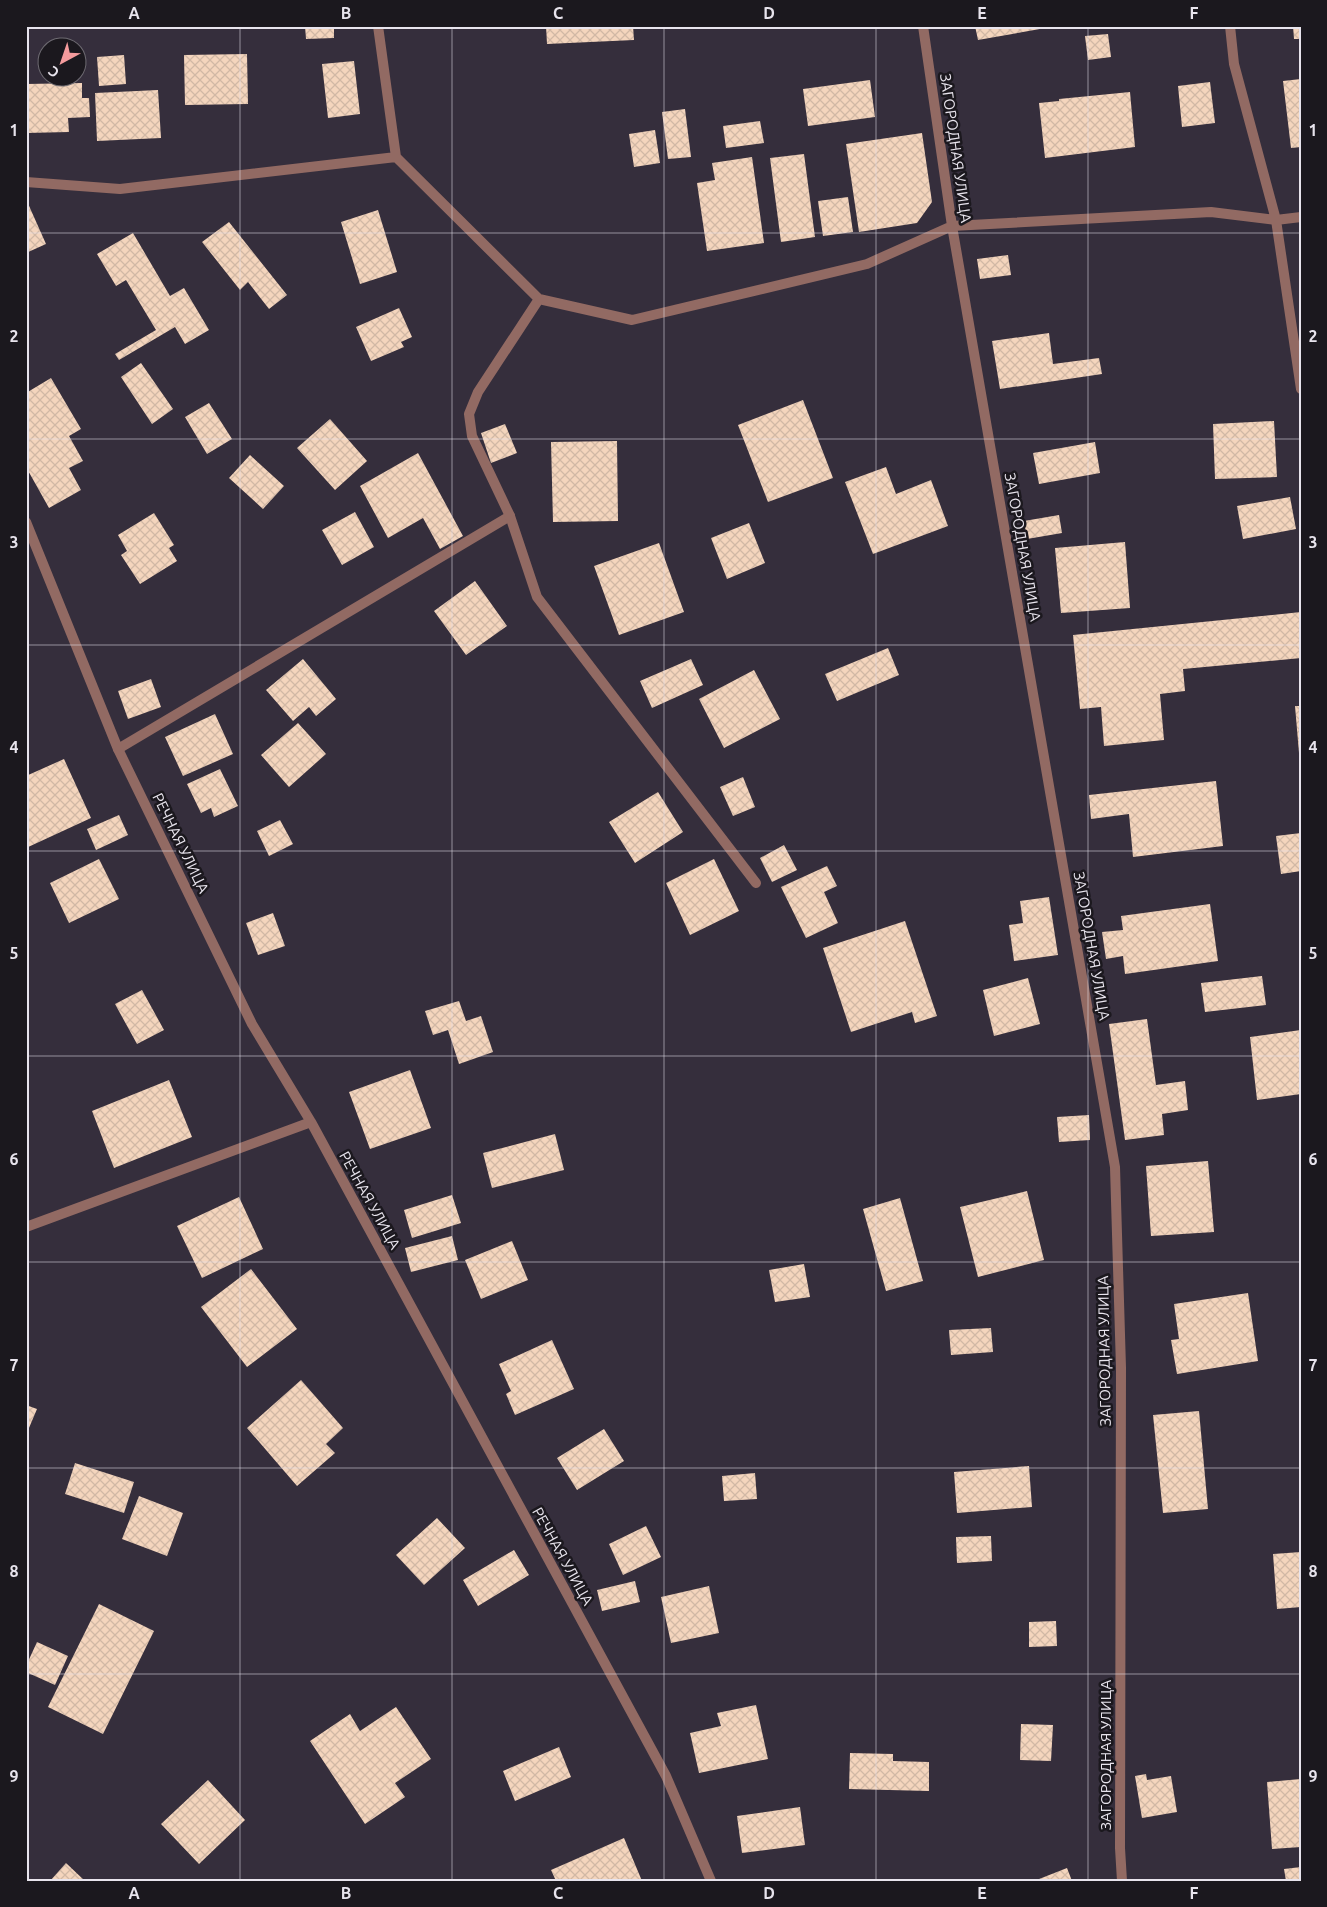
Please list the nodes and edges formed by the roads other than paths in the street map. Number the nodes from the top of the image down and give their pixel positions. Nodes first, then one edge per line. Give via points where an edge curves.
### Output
1 (378, 26) edge
2 (923, 26) edge
3 (1230, 26) edge
4 (396, 157) junction
5 (26, 182) edge
6 (1301, 217) edge
7 (1276, 220) junction
8 (952, 226) junction
9 (539, 299) junction
10 (1301, 389) edge
11 (510, 516) junction
12 (26, 522) edge
13 (118, 749) junction
14 (756, 883) dead end
15 (311, 1122) junction
16 (26, 1227) edge
17 (710, 1881) edge
18 (1122, 1881) edge

1 - 4 street
2 - 8 street, ЗАГОРОДНАЯ УЛИЦА
3 - 7 street via 1234,64
4 - 5 street via 120,188
4 - 9 street
6 - 7 street
7 - 8 street via 1211,212
7 - 10 street
8 - 9 street via 867,264 632,320
8 - 18 street, ЗАГОРОДНАЯ УЛИЦА via 1115,1167 1121,1368
9 - 11 street via 478,392 469,414 472,436
11 - 13 street
11 - 14 street via 537,597
12 - 13 street, РЕЧНАЯ УЛИЦА
13 - 15 street, РЕЧНАЯ УЛИЦА via 252,1024
15 - 16 street
15 - 17 street, РЕЧНАЯ УЛИЦА via 666,1776

